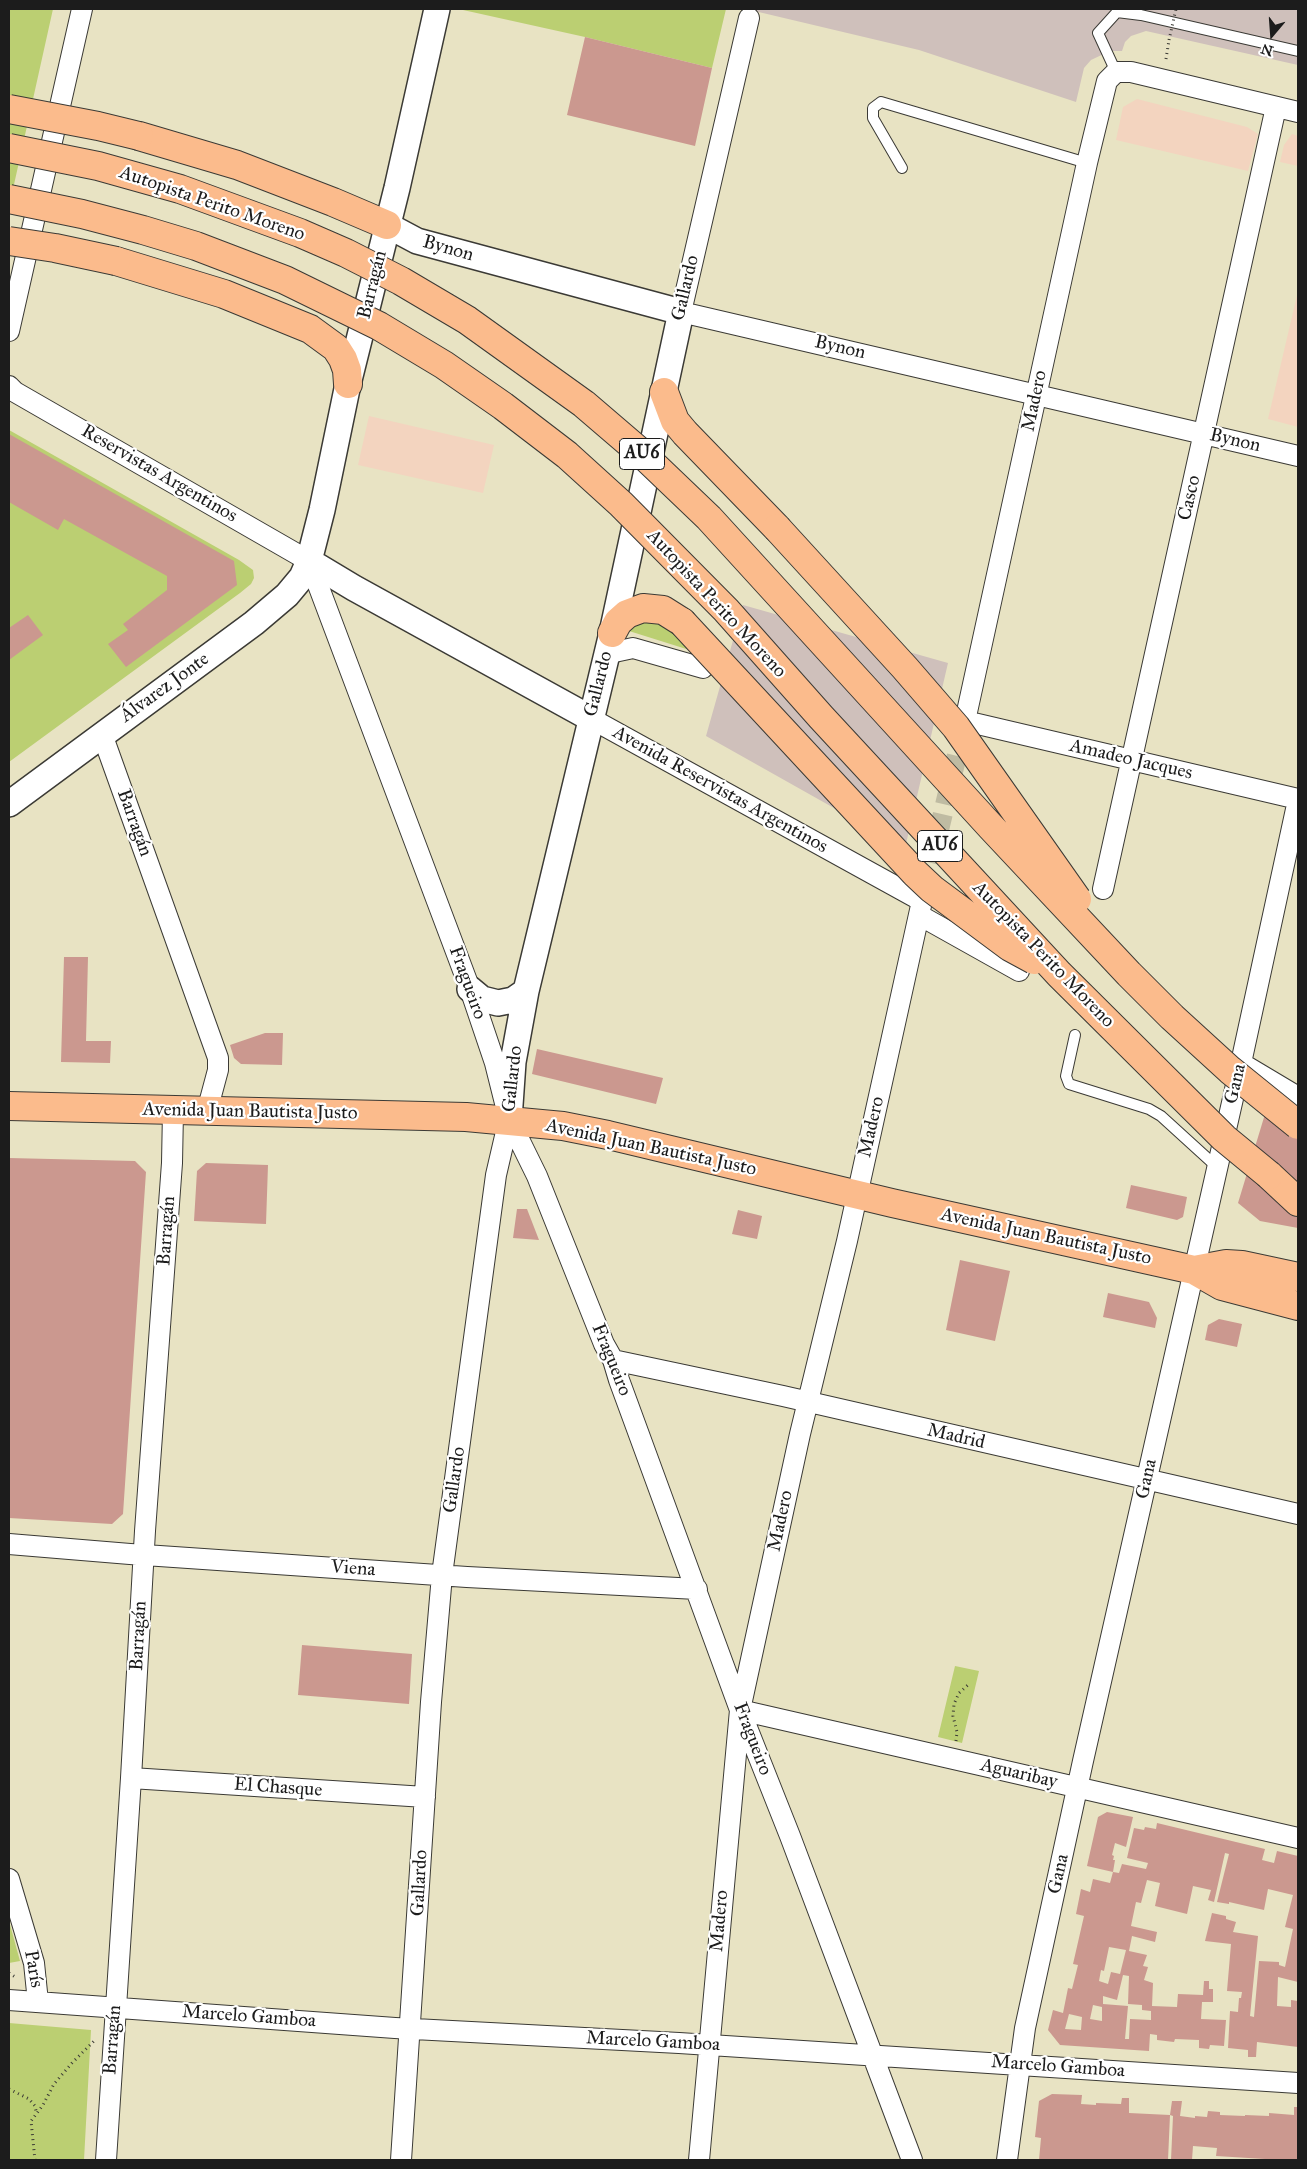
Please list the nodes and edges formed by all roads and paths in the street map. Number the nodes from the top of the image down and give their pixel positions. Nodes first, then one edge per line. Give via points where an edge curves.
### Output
1 (82, 9) edge
2 (436, 9) edge
3 (1176, 9) edge
4 (749, 18) dead end
5 (1298, 51) edge
6 (1166, 57) dead end
7 (1111, 76) junction
8 (1276, 107) junction
9 (9, 109) edge
10 (1298, 112) edge
11 (9, 148) edge
12 (1087, 164) junction
13 (902, 168) dead end
14 (9, 199) edge
15 (387, 226) junction
16 (9, 241) edge
17 (681, 312) junction
18 (9, 331) edge
19 (348, 384) junction
20 (9, 386) edge
21 (664, 392) junction
22 (1036, 394) junction
23 (1205, 434) junction
24 (1298, 456) edge
25 (309, 561) junction
26 (608, 643) junction
27 (703, 668) dead end
28 (590, 718) junction
29 (964, 721) joint
30 (102, 734) junction
31 (1130, 760) junction
32 (1298, 799) edge
33 (9, 804) edge
34 (1102, 889) dead end
35 (922, 903) junction
36 (1019, 971) dead end
37 (1059, 974) junction
38 (1129, 974) junction
39 (470, 989) junction
40 (526, 991) junction
41 (1075, 1034) dead end
42 (1241, 1063) junction
43 (1298, 1097) edge
44 (9, 1106) edge
45 (173, 1111) junction
46 (207, 1112) junction
47 (509, 1119) junction
48 (1298, 1125) edge
49 (1217, 1167) junction
50 (1269, 1175) junction
51 (857, 1195) junction
52 (1298, 1197) edge
53 (1298, 1202) edge
54 (1194, 1270) junction
55 (1298, 1277) edge
56 (1298, 1306) edge
57 (613, 1360) junction
58 (808, 1402) junction
59 (1147, 1480) junction
60 (1298, 1514) edge
61 (9, 1544) edge
62 (143, 1555) junction
63 (442, 1575) junction
64 (697, 1589) junction
65 (969, 1684) dead end
66 (740, 1710) junction
67 (952, 1758) junction
68 (131, 1778) junction
69 (1078, 1787) junction
70 (425, 1797) junction
71 (1298, 1838) edge
72 (9, 1879) edge
73 (9, 2000) edge
74 (38, 2002) junction
75 (115, 2008) junction
76 (411, 2029) junction
77 (90, 2044) dead end
78 (708, 2045) junction
79 (872, 2056) junction
80 (1019, 2064) junction
81 (1298, 2083) edge
82 (9, 2089) edge
83 (36, 2112) junction
84 (35, 2160) edge
85 (106, 2160) edge
86 (401, 2160) edge
87 (699, 2160) edge
88 (912, 2160) edge
89 (1007, 2160) edge

1 - 18 street
2 - 15 street, Barragán
3 - 6 path, bridge
4 - 17 street, Gallardo
5 - 7 lane via 1117,12 1098,33
7 - 8 street via 1131,72
7 - 12 street, Madero
8 - 10 street
8 - 23 street, Casco
9 - 15 main road, bridge via 139,136 237,165
11 - 38 main road, Autopista Perito Moreno / AU6, bridge via 98,166 180,189 300,232 401,281 467,320 535,367 633,446 709,518
12 - 13 lane via 881,102 873,108 873,118
12 - 22 street, Madero
14 - 37 main road, Autopista Perito Moreno / AU6, bridge via 143,230 284,280 378,326 444,365 503,406 622,504 726,610
15 - 17 street, Bynon via 417,241
15 - 19 street, Barragán
16 - 19 main road, bridge via 116,261 174,277 310,329 336,348 348,370
17 - 21 street, Gallardo
17 - 22 street, Bynon
19 - 25 street, Barragán
20 - 25 street, Reservistas Argentinos
21 - 26 street, Gallardo
21 - 38 main road, bridge via 676,421 685,433 776,528 956,727
22 - 23 street, Bynon
22 - 29 street, Madero
23 - 24 street, Bynon
23 - 31 street, Casco
25 - 28 street, Avenida Reservistas Argentinos
25 - 30 street, Álvarez Jonte via 302,577 278,604
25 - 39 street, Fragueiro
26 - 27 street
26 - 28 street, Gallardo
26 - 37 main road, bridge via 618,622 627,614 643,608 663,610 682,622 932,889 1010,947
28 - 35 street, Avenida Reservistas Argentinos
28 - 40 street, Gallardo
29 - 31 street, Amadeo Jacques
30 - 33 street, Álvarez Jonte
30 - 46 street, Barragán via 218,1058
31 - 32 street, Amadeo Jacques
31 - 34 street, Casco
32 - 42 street, Gana
35 - 36 street, Avenida Reservistas Argentinos
35 - 51 street, Madero
37 - 50 main road, Autopista Perito Moreno / AU6, bridge via 1224,1138
38 - 48 main road, Autopista Perito Moreno / AU6, bridge via 1230,1070
39 - 40 street via 482,999 498,1003 513,1000
39 - 47 street, Fragueiro via 495,1063
40 - 47 street, Gallardo via 513,1062
41 - 49 lane via 1066,1076 1069,1084 1150,1109
42 - 43 street
42 - 49 street, Gana
44 - 45 main road, Avenida Juan Bautista Justo
45 - 46 main road, Avenida Juan Bautista Justo
45 - 62 street, Barragán via 172,1163
46 - 47 main road, Avenida Juan Bautista Justo
47 - 51 main road, Avenida Juan Bautista Justo via 608,1135
47 - 57 street, Fragueiro via 537,1176
47 - 63 street, Gallardo via 496,1176
49 - 54 street, Gana
50 - 52 main road, Autopista Perito Moreno / AU6
50 - 53 main road
51 - 54 main road, Avenida Juan Bautista Justo
51 - 58 street, Madero
54 - 55 main road, Avenida Juan Bautista Justo via 1226,1264
54 - 56 main road, Avenida Juan Bautista Justo via 1222,1286
54 - 59 street, Gana
57 - 58 street, Madrid
57 - 64 street, Fragueiro
58 - 59 street, Madrid
58 - 66 street, Madero
59 - 60 street, Madrid
59 - 69 street, Gana
61 - 62 street, Viena
62 - 63 street, Viena
62 - 68 street, Barragán
63 - 64 street, Viena
63 - 70 street, Gallardo
64 - 66 street, Fragueiro
65 - 67 path via 959,1693 954,1704 957,1732
66 - 67 street, Aguaribay
66 - 78 street, Madero
66 - 79 street, Fragueiro
67 - 69 street, Aguaribay
68 - 70 street, El Chasque
68 - 75 street, Barragán
69 - 71 street, Aguaribay
69 - 80 street, Gana
70 - 76 street, Gallardo
72 - 74 street, París via 34,1962
73 - 74 street, Marcelo Gamboa
74 - 75 street, Marcelo Gamboa
75 - 76 street, Marcelo Gamboa
75 - 85 street, Barragán
76 - 78 street, Marcelo Gamboa
76 - 86 street, Gallardo
77 - 83 path via 54,2084
78 - 79 street, Marcelo Gamboa
78 - 87 street, Madero
79 - 80 street, Marcelo Gamboa
79 - 88 street, Fragueiro
80 - 81 street, Marcelo Gamboa
80 - 89 street, Gana
82 - 83 path via 29,2099
83 - 84 path via 31,2121

